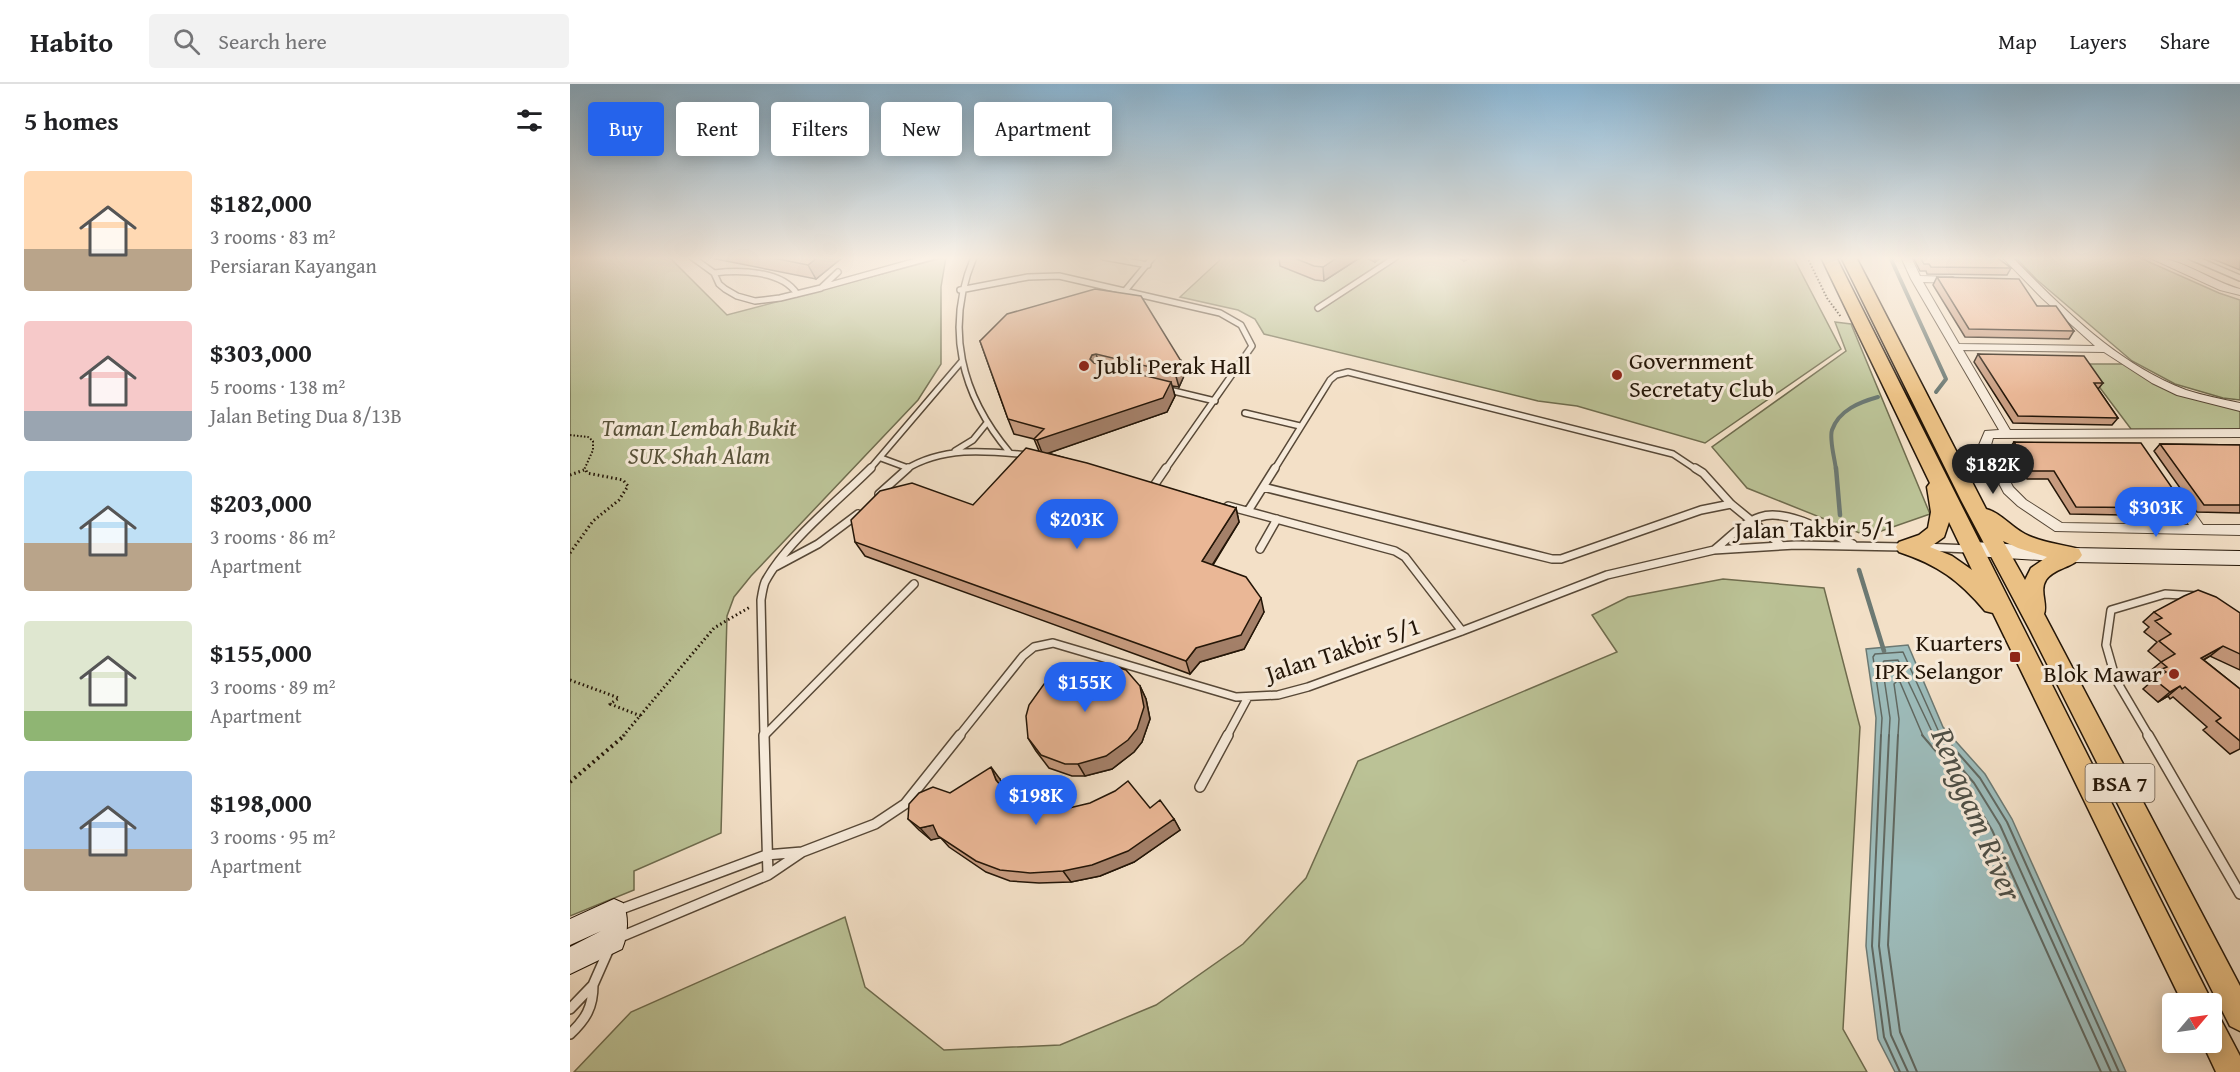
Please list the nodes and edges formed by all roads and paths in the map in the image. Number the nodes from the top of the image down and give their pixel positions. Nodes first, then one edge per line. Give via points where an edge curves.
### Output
1 (960, 303) edge
2 (1175, 303) edge
3 (1325, 303) edge
4 (1830, 303) edge
5 (1851, 303) edge
6 (1871, 303) edge
7 (1930, 303) edge
8 (2049, 303) edge
9 (1318, 308) dead end
10 (1847, 322) dead end
11 (1956, 347) junction
12 (2106, 349) junction
13 (962, 361) junction
14 (1157, 387) edge
15 (1215, 401) junction
16 (2240, 407) edge
17 (1245, 413) dead end
18 (986, 424) junction
19 (1300, 426) junction
20 (2007, 434) junction
21 (2240, 434) edge
22 (570, 435) edge
23 (1010, 453) junction
24 (948, 454) junction
25 (1032, 456) edge
26 (881, 458) junction
27 (1931, 464) junction
28 (908, 468) junction
29 (584, 470) junction
30 (570, 475) edge
31 (2166, 482) edge
32 (1142, 484) edge
33 (1153, 487) junction
34 (1263, 487) junction
35 (1163, 489) edge
36 (876, 497) edge
37 (1971, 500) junction
38 (1216, 503) edge
39 (1731, 504) junction
40 (1248, 511) junction
41 (860, 512) edge
42 (1277, 519) junction
43 (1750, 521) junction
44 (2200, 530) junction
45 (2240, 530) edge
46 (1781, 545) junction
47 (1859, 546) junction
48 (1906, 547) junction
49 (1260, 549) dead end
50 (1714, 550) junction
51 (1986, 550) junction
52 (570, 553) edge
53 (2072, 555) junction
54 (2240, 558) edge
55 (775, 567) junction
56 (914, 584) dead end
57 (2204, 599) edge
58 (761, 600) junction
59 (2039, 626) junction
60 (2010, 627) junction
61 (1462, 631) junction
62 (570, 680) edge
63 (1248, 697) junction
64 (641, 716) junction
65 (764, 736) junction
66 (570, 782) edge
67 (1200, 787) dead end
68 (802, 852) junction
69 (766, 855) junction
70 (768, 874) junction
71 (2240, 894) edge
72 (614, 912) junction
73 (570, 932) edge
74 (613, 940) junction
75 (570, 961) edge
76 (593, 985) junction
77 (2193, 993) edge
78 (570, 1009) edge
79 (2240, 1016) edge
80 (570, 1034) edge
81 (2222, 1052) edge
82 (2232, 1072) edge

1 - 13 lane
2 - 15 lane via 1220,313 1243,324 1249,333 1252,346
3 - 9 lane
4 - 10 path via 1834,312
5 - 27 main road, BSA 7
6 - 37 main road, BSA 7
7 - 11 street
8 - 12 street
11 - 12 street
11 - 20 street
12 - 16 street via 2182,393
13 - 18 lane
13 - 26 lane
14 - 15 lane
15 - 33 lane
17 - 19 lane
18 - 23 lane
18 - 24 lane via 972,442
19 - 34 lane
19 - 39 lane via 1330,380 1341,373 1354,373 1659,449 1703,473
20 - 21 street via 2135,438
20 - 44 street via 1989,434 1985,445 2008,490 2060,528
22 - 29 path via 593,441
23 - 24 lane
23 - 25 lane
24 - 28 lane
26 - 28 lane
26 - 55 lane
27 - 48 main road via 1941,512 1937,532
27 - 51 main road, BSA 7
28 - 36 lane
29 - 30 path
29 - 52 path via 595,476 622,480 628,486 626,494 600,514
31 - 44 street
32 - 33 lane
33 - 35 lane
34 - 39 lane via 1552,559 1701,510
34 - 40 lane
37 - 51 main road, BSA 7
37 - 53 main road via 2015,540
38 - 40 lane
39 - 43 lane
40 - 42 lane
41 - 55 lane via 827,540
42 - 49 lane
42 - 61 lane via 1395,551 1405,558
43 - 46 lane
43 - 47 lane via 1778,516
43 - 50 lane
44 - 45 street
46 - 47 lane, Jalan Takbir 5/1
46 - 50 lane, Jalan Takbir 5/1
47 - 48 lane, Jalan Takbir 5/1
48 - 51 lane, Jalan Takbir 5/1
48 - 60 main road via 1934,555 1961,571
50 - 61 lane, Jalan Takbir 5/1 via 1607,575
51 - 53 street
51 - 59 main road, BSA 7
51 - 60 main road, BSA 7
53 - 54 street
53 - 59 main road via 2044,567 2034,578 2032,600
55 - 58 lane via 764,584
56 - 65 lane
57 - 71 lane via 2186,593 2137,600 2111,610 2106,645 2115,680
58 - 64 path via 714,628
58 - 65 lane
59 - 79 main road, BSA 7
60 - 77 main road, BSA 7
61 - 63 lane, Jalan Takbir 5/1 via 1308,687
62 - 64 path via 619,698 610,704
63 - 67 lane
63 - 68 lane, Jalan Takbir 5/1 via 1236,697 1053,644 1034,647 905,804 875,824
64 - 66 path via 625,735
65 - 69 lane
68 - 69 lane
68 - 70 lane
69 - 70 lane
69 - 72 lane
70 - 74 lane
72 - 73 street
72 - 74 street
74 - 75 street
74 - 76 lane
76 - 78 lane
76 - 80 lane via 594,1005
81 - 82 main road

